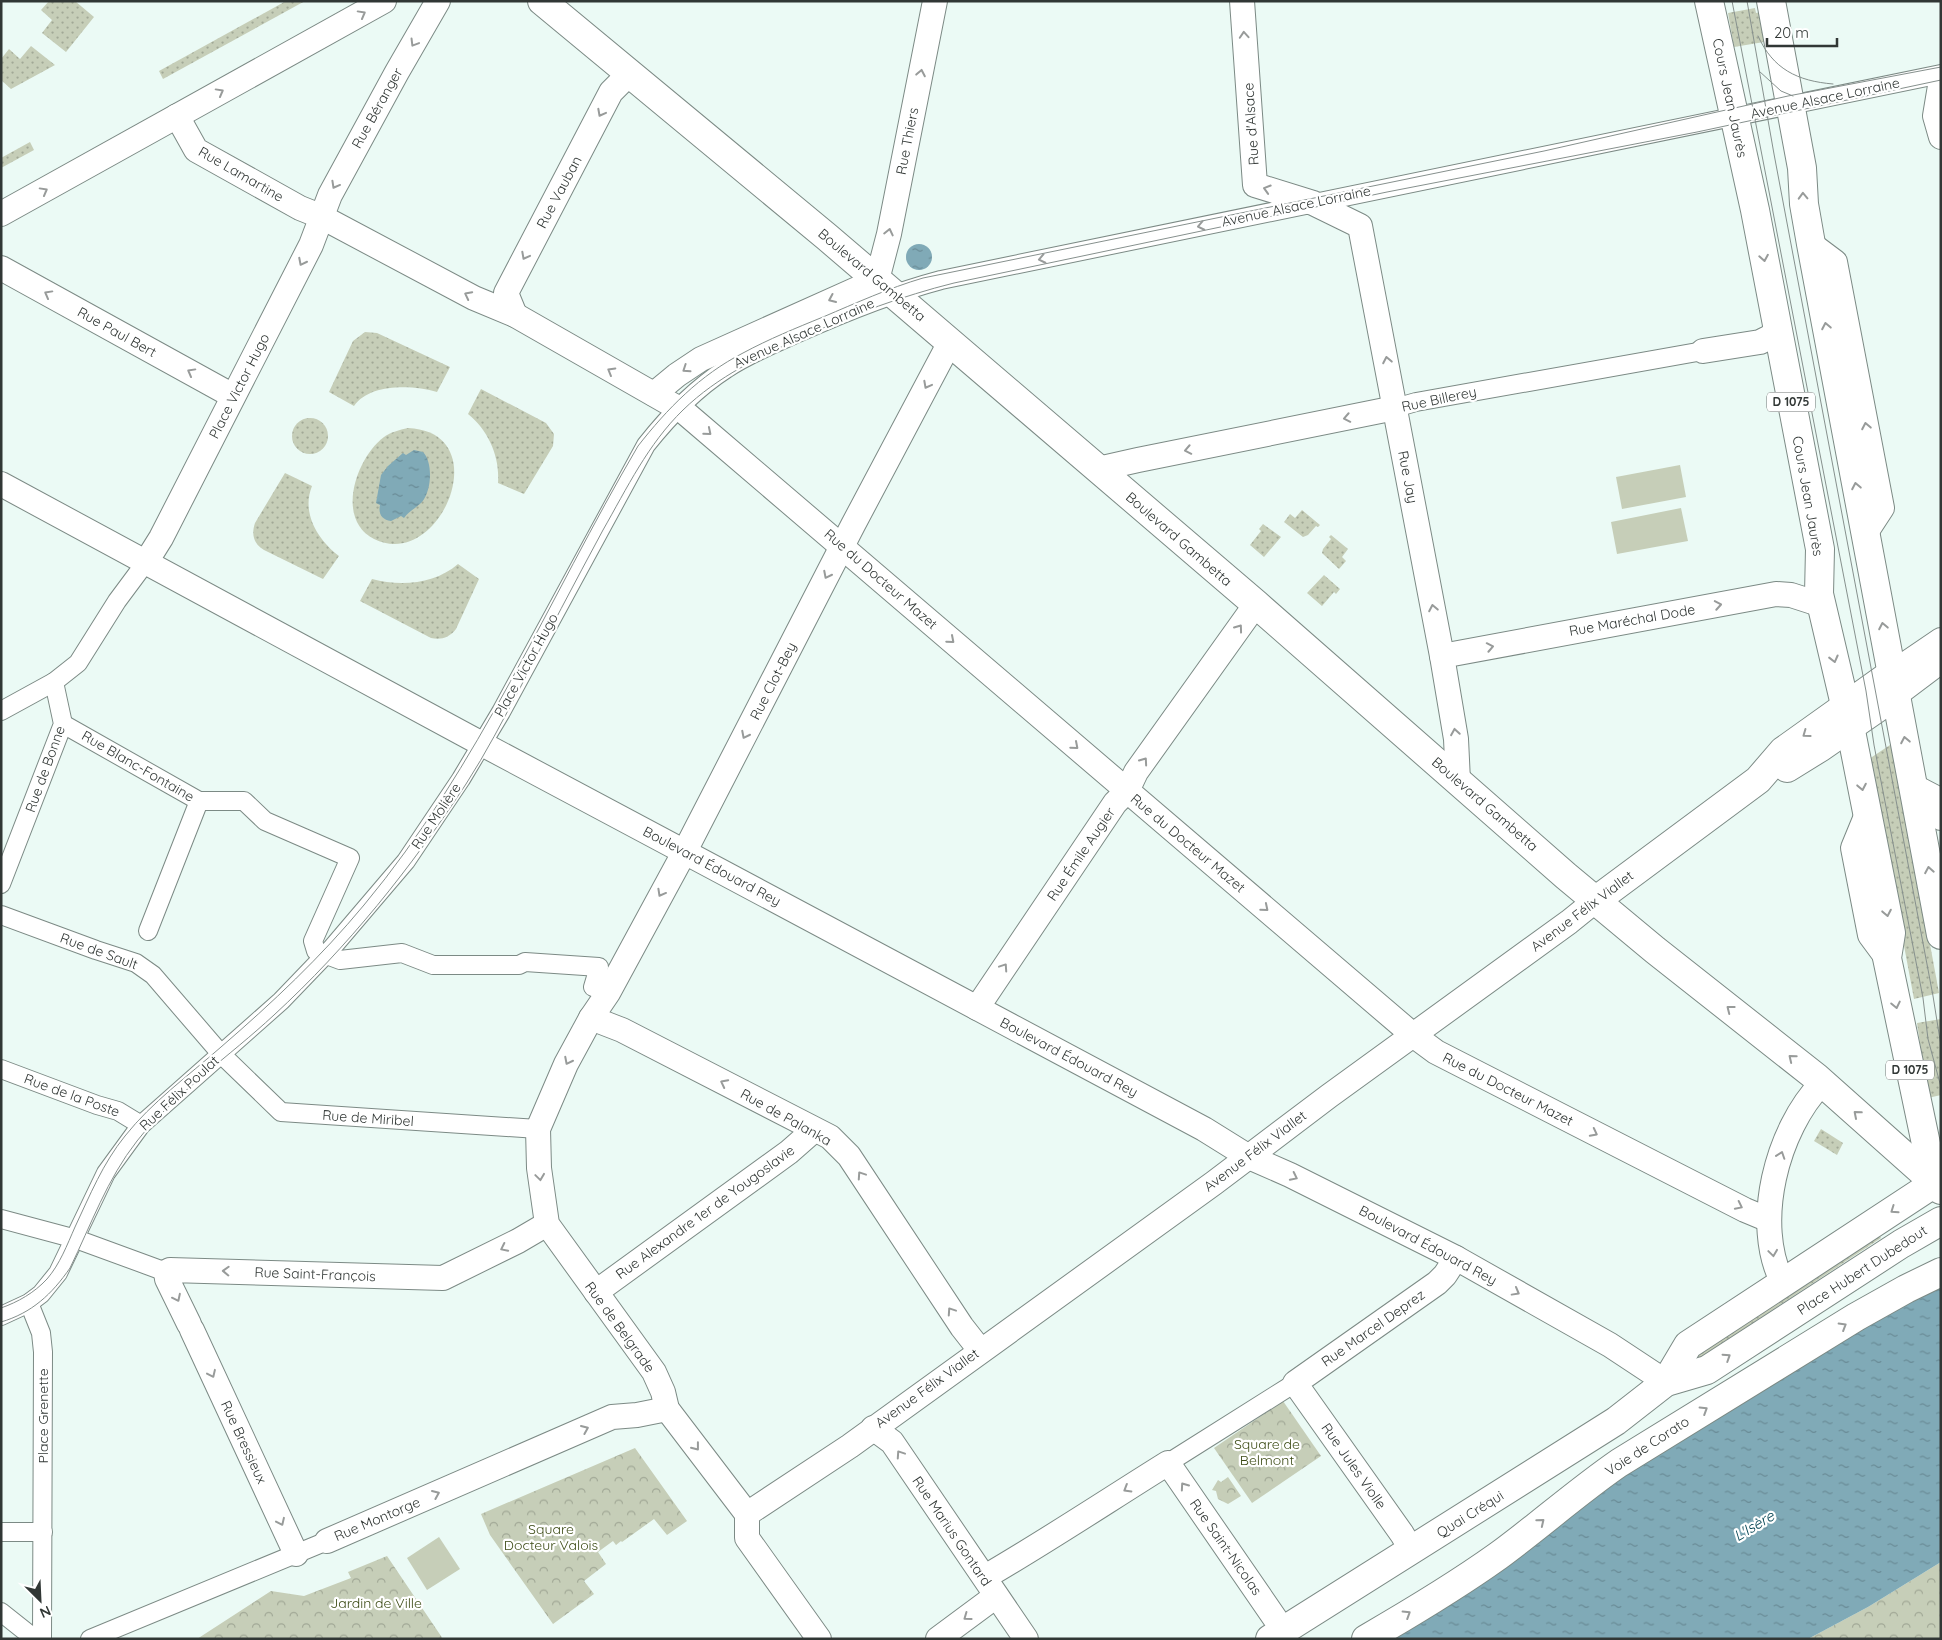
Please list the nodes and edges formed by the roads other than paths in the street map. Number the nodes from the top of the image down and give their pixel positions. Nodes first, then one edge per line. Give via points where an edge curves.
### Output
1 (384, 1) edge
2 (438, 1) edge
3 (542, 1) edge
4 (935, 1) edge
5 (1242, 1) edge
6 (1709, 1) edge
7 (1771, 1) edge
8 (629, 74) junction
9 (1941, 74) edge
10 (1941, 80) edge
11 (1790, 105) junction
12 (177, 116) junction
13 (1734, 117) junction
14 (1941, 136) edge
15 (1314, 203) junction
16 (1, 214) edge
17 (320, 216) junction
18 (1, 268) edge
19 (885, 286) junction
20 (515, 315) junction
21 (1776, 329) junction
22 (950, 342) junction
23 (1702, 351) joint
24 (654, 394) junction
25 (233, 396) junction
26 (678, 408) junction
27 (1395, 408) junction
28 (1098, 469) junction
29 (1, 484) edge
30 (842, 547) junction
31 (146, 562) junction
32 (1256, 604) junction
33 (1822, 605) junction
34 (1941, 640) edge
35 (1442, 656) junction
36 (1937, 669) edge
37 (54, 682) junction
38 (1893, 684) junction
39 (1, 711) edge
40 (1848, 716) junction
41 (63, 724) junction
42 (476, 740) junction
43 (1458, 781) junction
44 (1914, 786) junction
45 (1127, 790) junction
46 (199, 801) junction
47 (1941, 818) edge
48 (685, 851) junction
49 (1, 884) edge
50 (386, 886) joint
51 (1595, 900) junction
52 (1, 915) edge
53 (148, 932) dead end
54 (1941, 935) edge
55 (326, 954) junction
56 (608, 993) junction
57 (977, 1008) junction
58 (591, 1018) junction
59 (1413, 1035) junction
60 (221, 1054) junction
61 (1, 1069) edge
62 (1819, 1080) junction
63 (141, 1125) junction
64 (538, 1129) junction
65 (814, 1130) junction
66 (1249, 1157) junction
67 (1938, 1184) edge
68 (1, 1219) edge
69 (1769, 1220) junction
70 (1941, 1221) edge
71 (547, 1224) junction
72 (76, 1239) junction
73 (1456, 1258) junction
74 (166, 1272) junction
75 (1941, 1272) edge
76 (1774, 1290) junction
77 (596, 1292) junction
78 (29, 1303) junction
79 (1, 1316) edge
80 (1784, 1320) joint
81 (980, 1350) junction
82 (1666, 1382) junction
83 (1289, 1387) junction
84 (667, 1408) junction
85 (873, 1428) junction
86 (1168, 1463) junction
87 (747, 1514) junction
88 (1, 1532) edge
89 (43, 1532) junction
90 (327, 1541) joint
91 (1412, 1551) junction
92 (296, 1554) junction
93 (991, 1587) junction
94 (1, 1612) edge
95 (1276, 1635) edge
96 (35, 1639) edge
97 (42, 1639) edge
98 (90, 1639) edge
99 (819, 1639) edge
100 (938, 1639) edge
101 (1026, 1639) edge
102 (1366, 1639) edge

12 -> 1 street
2 -> 17 street, Rue Béranger
3 - 8 main road, Boulevard Gambetta
19 -> 4 street, Rue Thiers via 889,234
15 -> 5 street, Rue d'Alsace via 1255,185
6 - 13 main road, Cours Jean Jaurès / D 1075
7 - 11 main road
8 - 19 main road, Boulevard Gambetta
8 -> 20 street, Rue Vauban via 612,92 506,293
9 - 11 street, Avenue Alsace Lorraine
10 - 14 street via 1935,116
11 - 13 street, Avenue Alsace Lorraine
38 -> 11 main road via 1811,244
16 -> 12 street
12 - 17 street, Rue Lamartine via 196,150
13 - 15 street, Avenue Alsace Lorraine
13 -> 21 main road, Cours Jean Jaurès / D 1075 via 1755,210
15 -> 19 street, Avenue Alsace Lorraine via 951,278
27 -> 15 street, Rue Jay via 1360,226
20 -> 17 street via 474,298
17 -> 25 street, Place Victor Hugo via 311,245
25 -> 18 street, Rue Paul Bert
19 - 22 main road, Boulevard Gambetta
19 -> 24 street, Avenue Alsace Lorraine via 701,358
19 - 26 street, Avenue Alsace Lorraine via 747,356 725,369
24 -> 20 street
21 - 23 street, Rue Billerey via 1770,338 1760,342
21 - 33 main road, Cours Jean Jaurès / D 1075 via 1820,549
22 - 28 main road, Boulevard Gambetta
22 -> 30 street, Rue Clot-Bey
23 - 27 street, Rue Billerey
24 - 26 street, Rue du Docteur Mazet
25 - 31 street, Place Victor Hugo
26 -> 30 street, Rue du Docteur Mazet
26 - 42 street, Place Victor Hugo via 646,445
27 -> 28 street, Rue Billerey
35 -> 27 street, Rue Jay
28 - 32 main road, Boulevard Gambetta
29 - 31 street
30 -> 45 street, Rue du Docteur Mazet
30 -> 48 street, Rue Clot-Bey
31 - 37 street via 78,663
31 - 42 street
32 - 43 main road, Boulevard Gambetta
45 -> 32 street, Rue Émile Augier via 1136,772
35 -> 33 street, Rue Maréchal Dode via 1776,594 1791,595
33 -> 40 main road, Cours Jean Jaurès / D 1075
34 - 38 street, Avenue Félix Viallet
43 -> 35 street, Rue Jay via 1456,739
36 - 38 street, Avenue Félix Viallet
37 - 39 street
37 - 41 street, Rue de Bonne
38 - 40 main road, Avenue Félix Viallet
44 -> 38 main road
40 - 51 main road, Avenue Félix Viallet via 1783,751 1758,780
40 -> 67 main road, Cours Jean Jaurès / D 1075 via 1890,933 1886,958
41 - 46 street, Rue Blanc-Fontaine
41 - 49 street, Rue de Bonne
42 - 48 street, Boulevard Édouard Rey
42 - 50 street, Rue Molière via 461,779
43 - 51 main road, Boulevard Gambetta
44 - 47 street via 1938,799
54 -> 44 main road
57 -> 45 street, Rue Émile Augier via 1115,803
45 -> 59 street, Rue du Docteur Mazet
46 - 53 street
46 - 55 street, Rue Blanc-Fontaine via 244,801 265,822 350,858 313,942 316,950
48 -> 56 street, Rue Clot-Bey
48 - 57 street, Boulevard Édouard Rey
50 - 55 street, Rue Félix Poulat
51 - 59 street, Avenue Félix Viallet
62 -> 51 main road, Boulevard Gambetta
52 - 60 street, Rue de Sault via 136,963 153,975
55 - 56 street via 340,960 402,953 433,965 519,965 525,962 599,967 593,987
55 - 60 street, Rue Félix Poulat via 282,1000
56 - 58 street, Rue Clot-Bey
57 - 66 street, Boulevard Édouard Rey
58 -> 64 street, Rue de Belgrade via 566,1064
65 -> 58 street, Rue de Palanka via 622,1030
59 - 66 street, Avenue Félix Viallet
59 -> 69 street, Rue du Docteur Mazet via 1436,1052
60 - 63 street, Rue Félix Poulat
60 - 64 street, Rue de Miribel via 281,1112
61 - 63 street, Rue de la Poste via 118,1111
67 -> 62 main road
69 -> 62 street via 1770,1191 1781,1155 1795,1121
63 - 72 street, Rue Félix Poulat via 106,1174
64 -> 71 street, Rue de Belgrade via 539,1168
65 - 77 street, Rue Alexandre 1er de Yougoslavie via 790,1152
81 -> 65 street, Rue de Palanka via 849,1156 830,1137
66 -> 73 street, Boulevard Édouard Rey
66 - 81 street, Avenue Félix Viallet
67 -> 76 main road
68 - 72 street, Rue Saint-François
69 -> 76 street via 1776,1269
70 - 80 main road, Place Hubert Dubedout
71 -> 74 street, Rue Saint-François via 443,1278 175,1269
71 - 77 street, Rue de Belgrade
72 - 74 street, Rue Saint-François
72 - 78 street, Rue Félix Poulat via 58,1273
73 -> 82 street, Boulevard Édouard Rey via 1610,1345
73 - 83 street, Rue Marcel Deprez via 1437,1283
74 -> 92 street, Rue Bressieux
102 -> 75 main road, Voie de Corato via 1490,1562 1619,1463 1856,1317
76 - 82 main road, Quai Créqui via 1688,1345
77 - 84 street, Rue de Belgrade via 654,1372
78 - 79 street, Rue Félix Poulat
78 - 89 street, Place Grenette via 41,1333
82 -> 80 main road, Quai Créqui via 1707,1370
81 - 85 street, Avenue Félix Viallet
82 - 91 main road, Quai Créqui via 1616,1421
83 - 86 street
83 - 91 street, Rue Jules Violle
84 -> 87 street, Rue de Belgrade
90 -> 84 street, Rue Montorge via 612,1417
85 - 87 street, Avenue Félix Viallet
93 -> 85 street, Rue Marius Gontard via 892,1442
86 -> 93 street via 1038,1546
95 -> 86 street, Rue Saint-Nicolas
87 - 99 street via 747,1538
88 - 89 street
89 - 97 street, Place Grenette
90 - 92 street, Rue Montorge
91 - 95 main road, Quai Créqui
92 - 98 street, Rue Montorge
93 -> 100 street
93 - 101 street, Rue Marius Gontard
94 - 96 street

